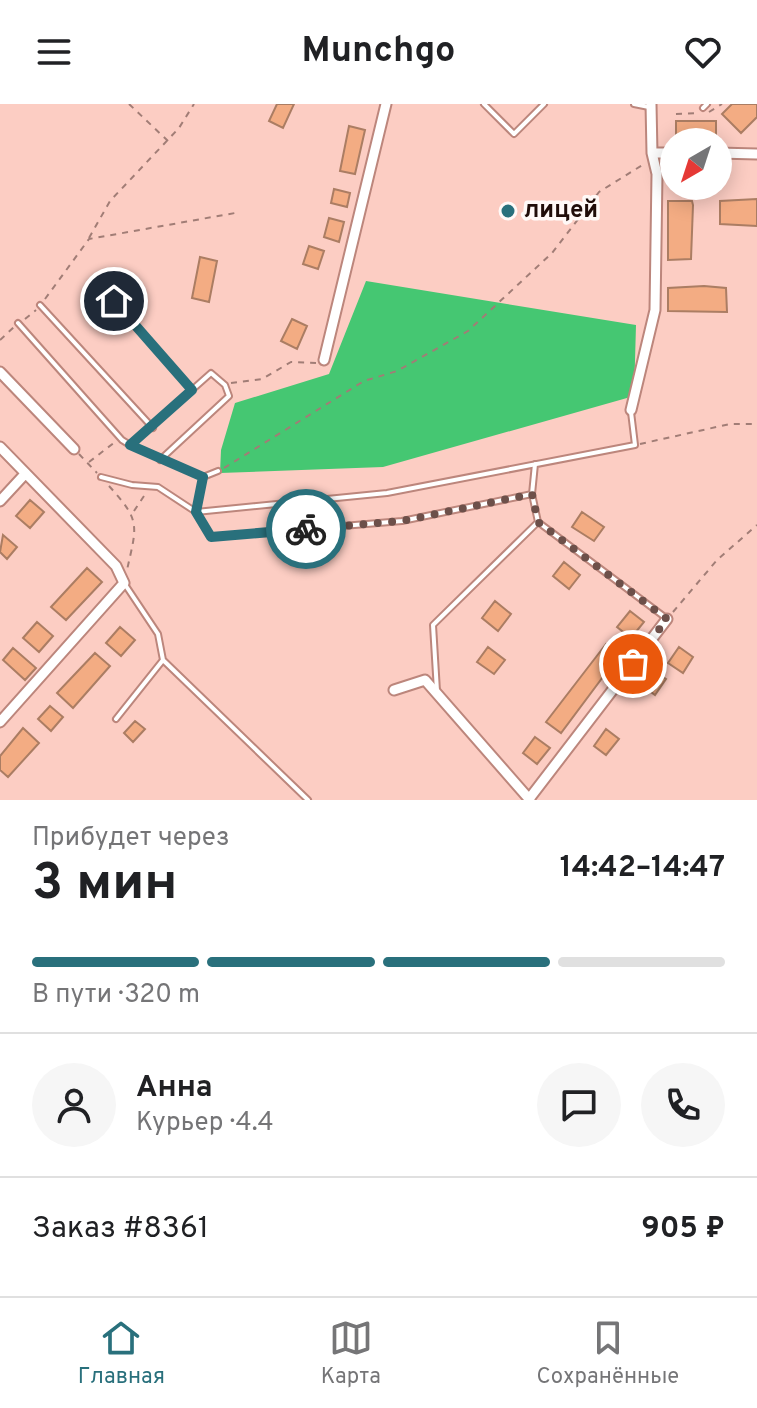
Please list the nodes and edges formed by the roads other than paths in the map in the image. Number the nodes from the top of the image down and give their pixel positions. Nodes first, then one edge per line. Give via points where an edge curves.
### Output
1 (386, 104) edge
2 (484, 104) edge
3 (544, 104) edge
4 (634, 104) edge
5 (651, 106) edge
6 (652, 153) junction
7 (660, 153) edge
8 (732, 153) edge
9 (757, 154) edge
10 (114, 301) dead end
11 (40, 305) road end
12 (18, 323) road end
13 (324, 360) road end
14 (0, 372) edge
15 (192, 390) junction
16 (631, 410) joint
17 (153, 428) junction
18 (130, 445) junction
19 (0, 447) edge
20 (74, 449) road end
21 (160, 460) junction
22 (535, 464) junction
23 (218, 471) road end
24 (25, 474) junction
25 (101, 477) road end
26 (203, 477) junction
27 (532, 494) junction
28 (0, 501) edge
29 (196, 512) junction
30 (538, 522) junction
31 (124, 583) junction
32 (667, 619) joint
33 (163, 660) junction
34 (394, 690) dead end
35 (437, 694) junction
36 (116, 719) dead end
37 (0, 722) edge
38 (308, 800) edge
39 (530, 800) edge

1 - 13 street
2 - 3 lane via 514,134
4 - 5 lane
5 - 6 street
6 - 7 street
6 - 16 street via 657,174 655,310
8 - 9 street
10 - 15 lane
11 - 17 lane
12 - 18 lane
14 - 20 street
15 - 17 lane
15 - 21 lane via 211,373 229,396
16 - 22 lane via 635,445
17 - 18 lane
18 - 21 lane
19 - 24 street
21 - 26 lane
22 - 27 lane
22 - 29 lane via 387,493
23 - 26 lane
24 - 28 street
24 - 31 street via 116,566
25 - 29 lane via 158,487
26 - 29 lane
27 - 29 lane via 402,521 211,537
27 - 30 lane
30 - 32 lane
30 - 35 lane via 433,625
31 - 33 lane via 158,634
31 - 37 street
32 - 39 street
33 - 36 lane
33 - 38 lane
34 - 35 street via 425,680
35 - 39 street

